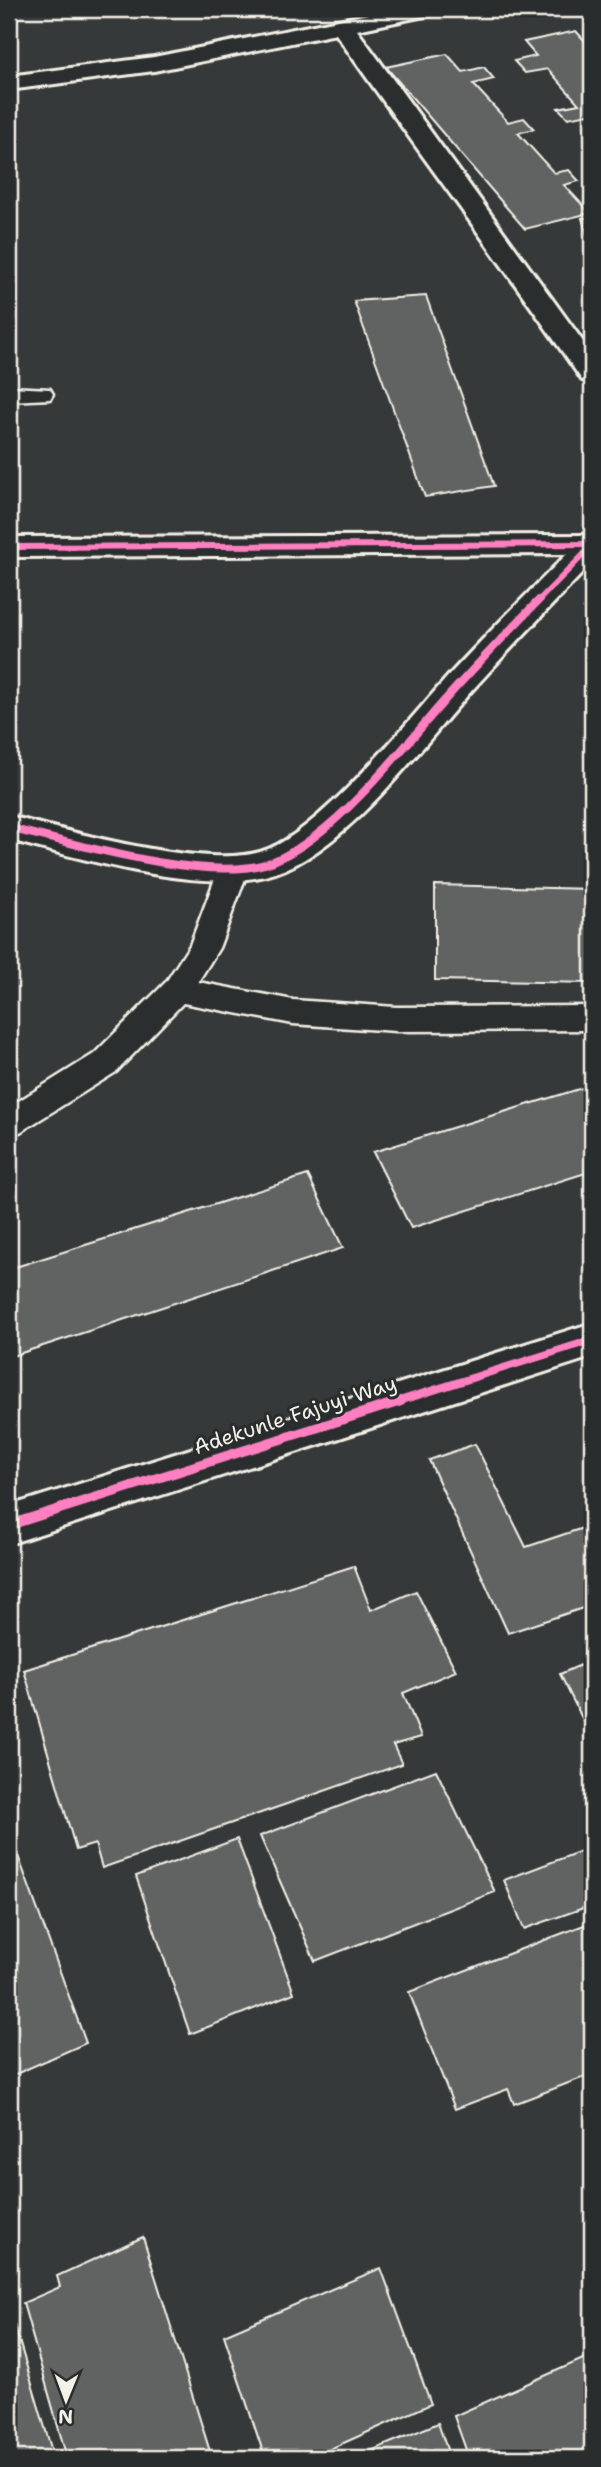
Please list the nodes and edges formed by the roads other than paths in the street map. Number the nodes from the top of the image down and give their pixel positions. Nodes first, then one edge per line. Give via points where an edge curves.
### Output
1 (426, 9) edge
2 (342, 26) junction
3 (9, 83) edge
4 (592, 373) edge
5 (9, 394) edge
6 (41, 394) dead end
7 (592, 545) edge
8 (9, 547) edge
9 (9, 828) edge
10 (234, 868) junction
11 (177, 990) junction
12 (592, 1018) edge
13 (9, 1123) edge
14 (592, 1340) edge
15 (9, 1525) edge

1 - 2 street
2 - 3 street via 154,64
2 - 4 street
5 - 6 lane
7 - 8 street
7 - 10 street via 350,805 309,840 266,864
9 - 10 street via 200,866
10 - 11 lane via 204,948
11 - 12 lane via 293,1012
11 - 13 lane via 105,1063
14 - 15 street, Adekunle Fajuyi Way

